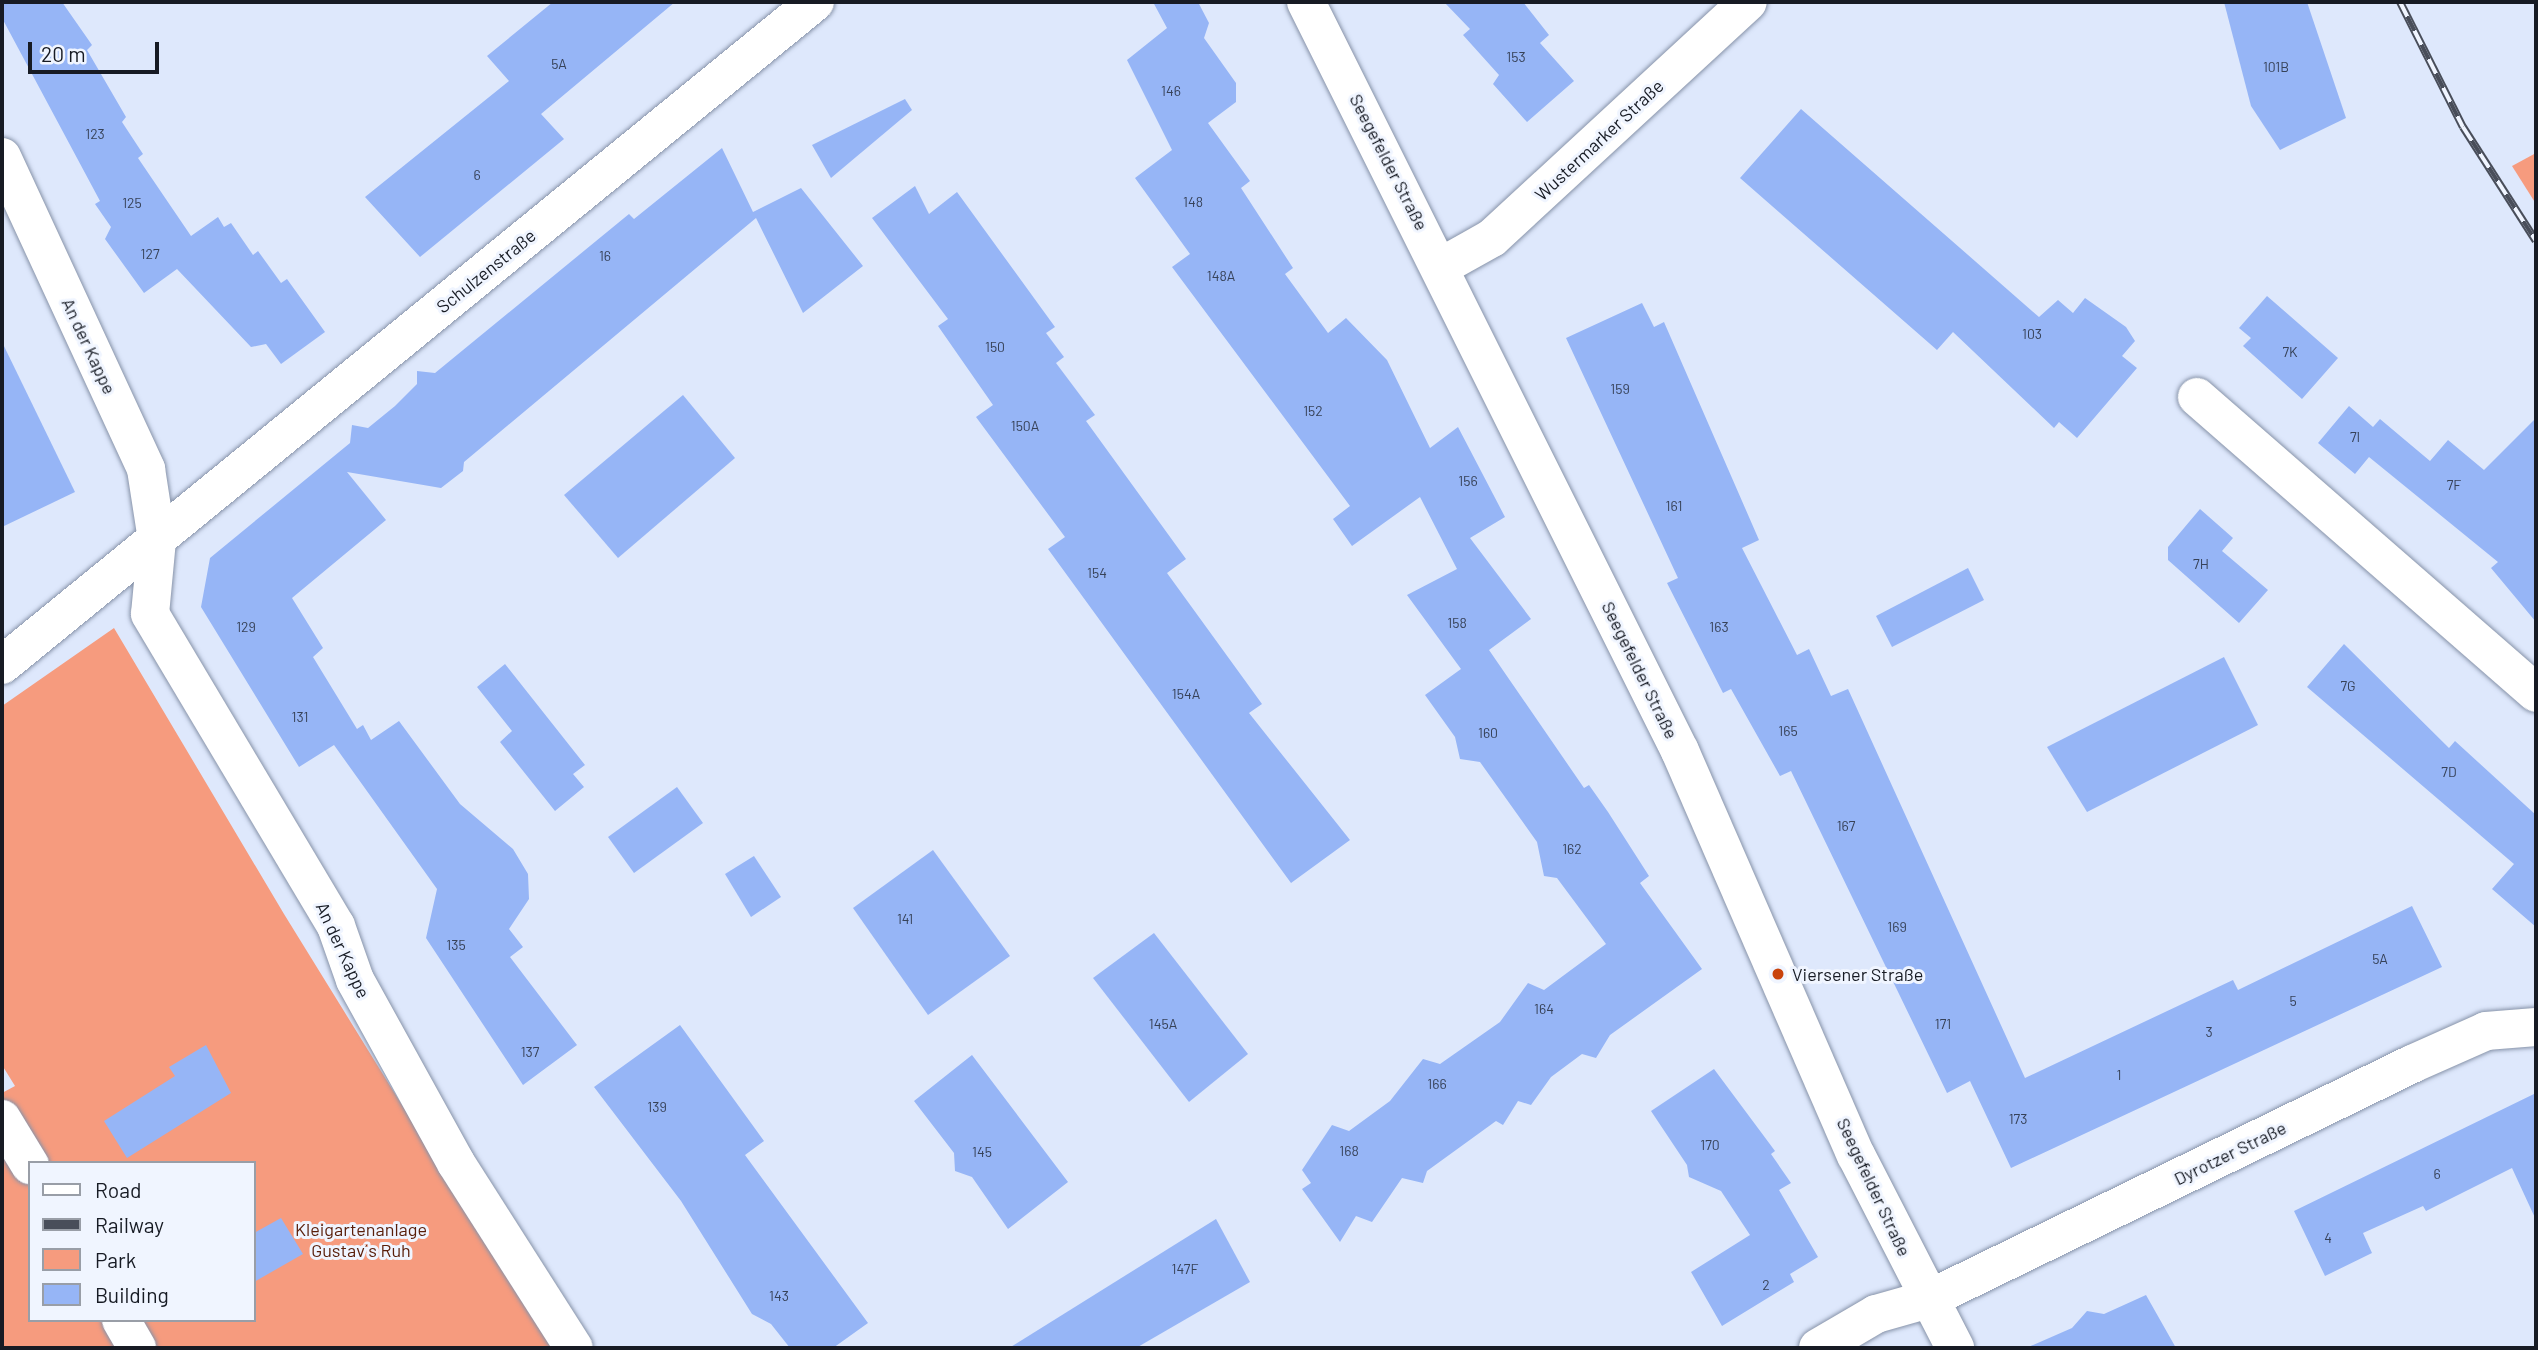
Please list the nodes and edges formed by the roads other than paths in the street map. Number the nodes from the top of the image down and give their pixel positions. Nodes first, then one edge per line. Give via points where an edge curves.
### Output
1 (814, 2) edge
2 (1307, 2) edge
3 (1748, 2) edge
4 (2, 157) edge
5 (1442, 266) junction
6 (2197, 397) dead end
7 (157, 540) junction
8 (2, 665) edge
9 (2536, 693) edge
10 (2536, 1003) edge
11 (2521, 1027) edge
12 (2, 1119) edge
13 (28, 1162) edge
14 (1929, 1299) junction
15 (122, 1322) edge
16 (137, 1348) edge
17 (574, 1348) edge
18 (1818, 1348) edge
19 (1955, 1348) edge

1 - 7 street, Schulzenstraße
2 - 5 street, Seegefelder Straße
3 - 5 street, Wustermarker Straße via 1492,238
4 - 7 street, An der Kappe via 146,469
5 - 14 street, Seegefelder Straße via 1680,751 1856,1155
6 - 9 street
7 - 8 street
7 - 17 street, An der Kappe via 150,614 335,926 355,980 456,1163
10 - 11 street, Dyrotzer Straße
11 - 14 street, Dyrotzer Straße via 2412,1064
12 - 13 street
14 - 18 street via 1876,1314
14 - 19 street, Seegefelder Straße
15 - 16 street

